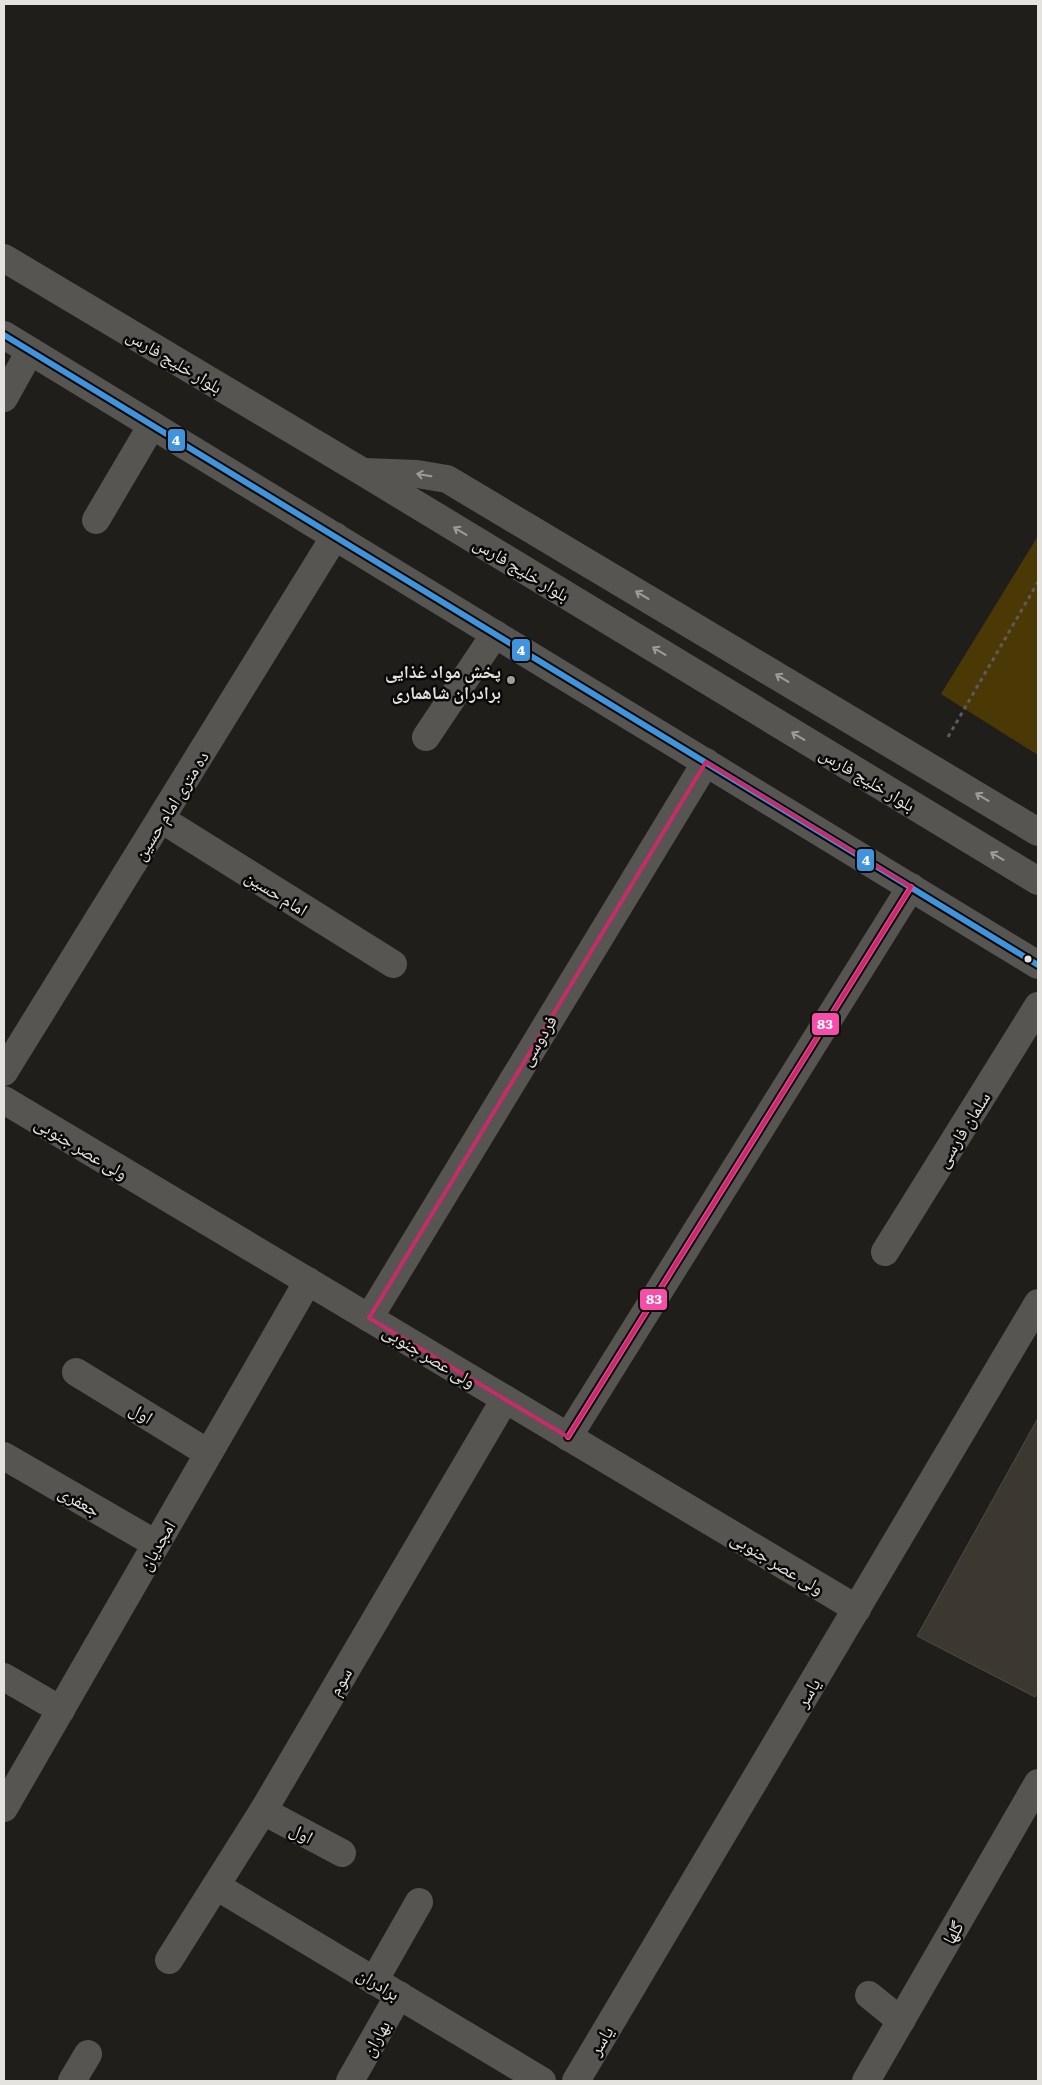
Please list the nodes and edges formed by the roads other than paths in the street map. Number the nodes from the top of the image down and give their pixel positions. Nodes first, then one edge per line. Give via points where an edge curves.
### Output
1 (4, 258) edge
2 (4, 335) edge
3 (30, 351) junction
4 (4, 398) edge
5 (152, 425) junction
6 (363, 472) junction
7 (96, 520) dead end
8 (335, 536) junction
9 (496, 634) junction
10 (426, 737) dead end
11 (706, 762) junction
12 (161, 820) junction
13 (1038, 832) edge
14 (1038, 881) edge
15 (911, 887) junction
16 (393, 964) dead end
17 (1038, 965) edge
18 (1038, 1006) edge
19 (4, 1072) edge
20 (4, 1100) edge
21 (885, 1252) dead end
22 (308, 1281) junction
23 (1038, 1303) edge
24 (369, 1318) junction
25 (76, 1372) dead end
26 (505, 1399) junction
27 (568, 1437) junction
28 (208, 1453) junction
29 (4, 1456) edge
30 (156, 1544) junction
31 (857, 1609) junction
32 (4, 1678) edge
33 (61, 1710) junction
34 (1038, 1783) edge
35 (7, 1794) edge
36 (263, 1811) junction
37 (342, 1853) dead end
38 (216, 1886) junction
39 (419, 1902) dead end
40 (169, 1960) dead end
41 (374, 1981) junction
42 (399, 1995) junction
43 (869, 1996) dead end
44 (900, 2021) junction
45 (88, 2054) dead end
46 (72, 2081) edge
47 (350, 2081) edge
48 (542, 2081) edge
49 (576, 2081) edge
50 (866, 2081) edge

1 - 6 street, بلوار خلیج فارس
2 - 3 street
3 - 4 street
3 - 5 street
5 - 7 street
5 - 8 street
13 -> 6 street via 447,479
14 -> 6 street, بلوار خلیج فارس
8 - 9 street
8 - 12 street, ده متری امام حسین
9 - 10 street
9 - 11 street
11 - 15 street
11 - 24 street, فردوسی
12 - 16 street, امام حسین
12 - 19 street, ده متری امام حسین
15 - 17 street
15 - 27 street
18 - 21 street, سلمان فارسی
20 - 22 street, ولی عصر جنوبی
22 - 24 street, ولی عصر جنوبی
22 - 28 street, امجدیان
23 - 31 street, یاسر
24 - 26 street, ولی عصر جنوبی
25 - 28 street, اول
26 - 27 street, ولی عصر جنوبی
26 - 36 street, سوم
27 - 31 street, ولی عصر جنوبی
28 - 30 street, امجدیان
29 - 30 street, جعفری
30 - 33 street, امجدیان
31 - 49 street, یاسر
32 - 33 street
33 - 35 street, امجدیان
34 - 44 street, گلها
36 - 37 street, اول
36 - 38 street, سوم
38 - 40 street, سوم
38 - 41 street, برادران
39 - 41 street
41 - 42 street, برادران
42 - 47 street, بهاران
42 - 48 street, برادران
43 - 44 street
44 - 50 street, گلها
45 - 46 street

